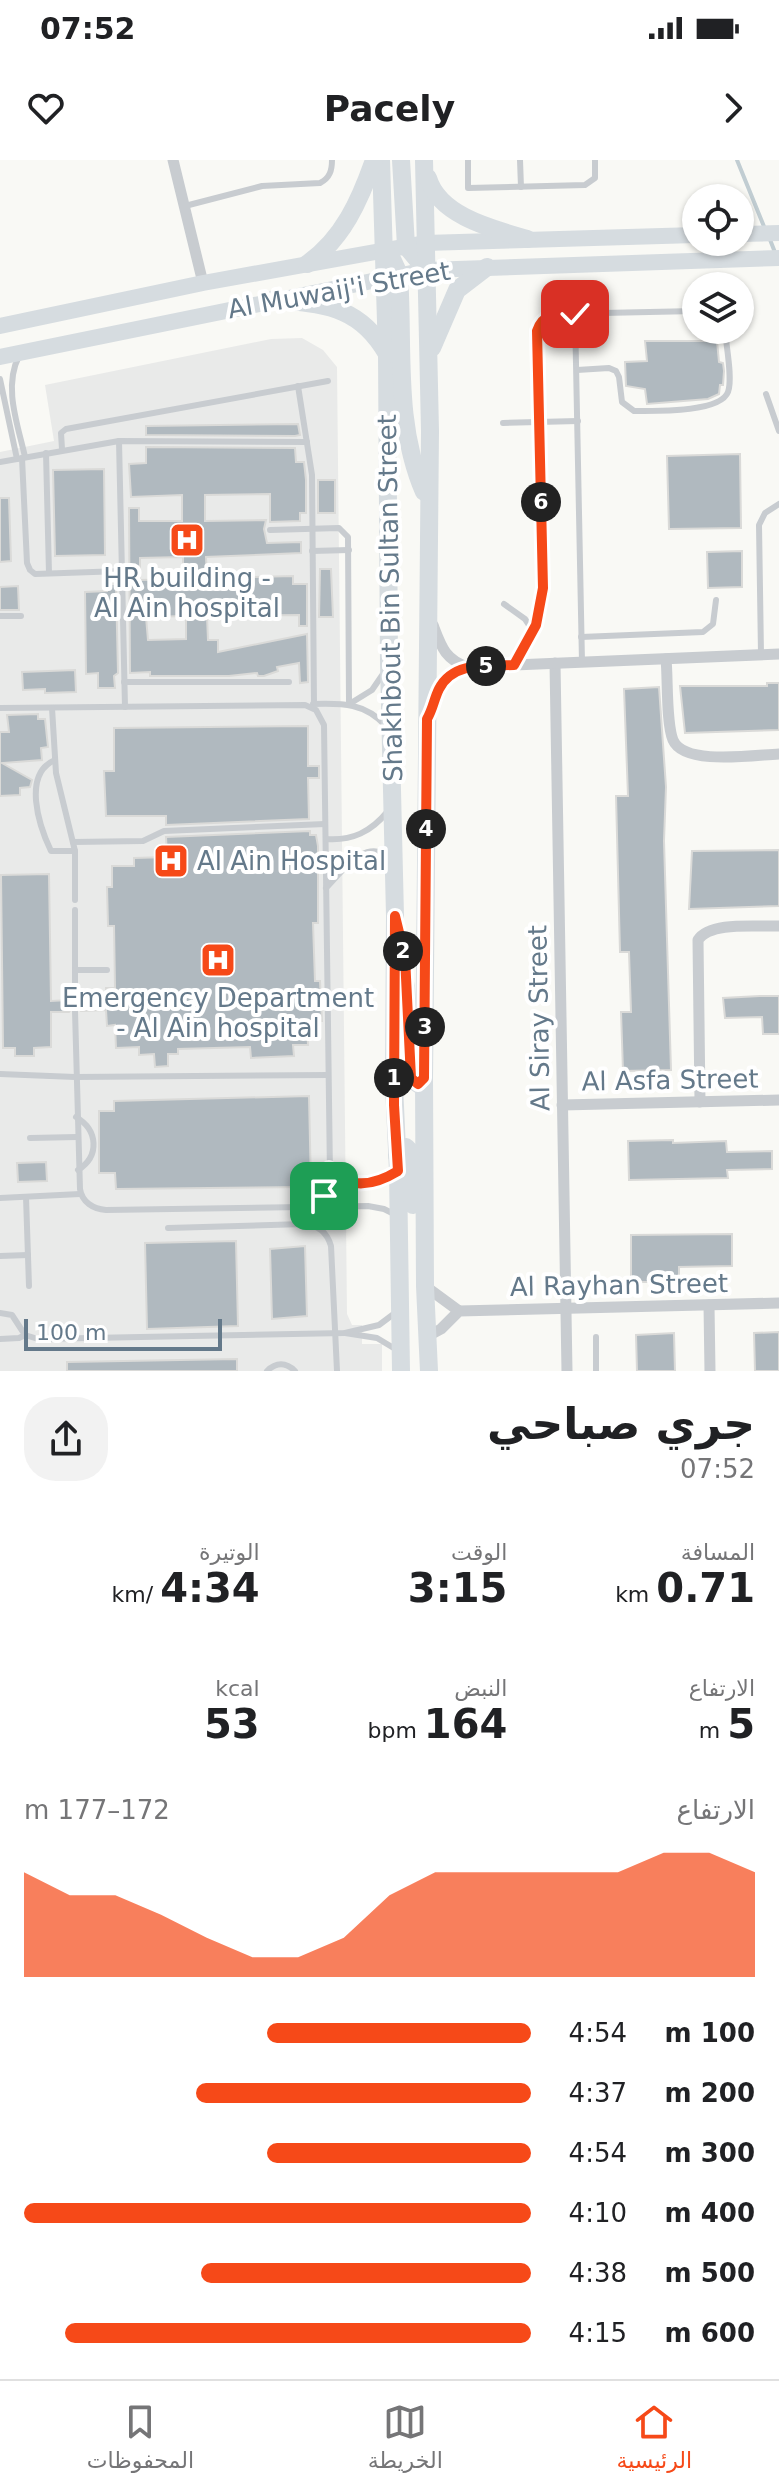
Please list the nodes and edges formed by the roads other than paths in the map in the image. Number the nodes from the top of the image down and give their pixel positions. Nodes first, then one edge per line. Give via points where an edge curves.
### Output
1 (173, 160) edge
2 (332, 160) edge
3 (374, 160) edge
4 (381, 160) edge
5 (401, 160) edge
6 (468, 160) edge
7 (520, 160) edge
8 (595, 160) edge
9 (424, 161) edge
10 (521, 187) junction
11 (185, 206) junction
12 (779, 233) edge
13 (754, 234) edge
14 (682, 235) edge
15 (527, 239) junction
16 (425, 243) junction
17 (406, 246) junction
18 (384, 250) junction
19 (779, 258) edge
20 (307, 264) junction
21 (487, 267) junction
22 (426, 270) junction
23 (392, 275) junction
24 (203, 283) junction
25 (274, 299) junction
26 (682, 311) edge
27 (575, 314) junction
28 (0, 326) edge
29 (726, 344) edge
30 (21, 352) junction
31 (387, 354) junction
32 (0, 357) edge
33 (427, 362) junction
34 (577, 370) junction
35 (0, 379) edge
36 (328, 381) dead end
37 (298, 386) junction
38 (766, 394) dead end
39 (578, 421) junction
40 (539, 422) junction
41 (503, 423) dead end
42 (779, 431) edge
43 (119, 441) junction
44 (307, 442) junction
45 (62, 449) junction
46 (46, 453) junction
47 (21, 458) junction
48 (0, 462) edge
49 (428, 499) junction
50 (779, 504) edge
51 (312, 529) junction
52 (270, 530) dead end
53 (349, 550) junction
54 (312, 551) junction
55 (122, 571) junction
56 (49, 573) junction
57 (716, 600) dead end
58 (504, 604) dead end
59 (541, 606) junction
60 (427, 615) junction
61 (0, 616) edge
62 (21, 616) dead end
63 (522, 616) junction
64 (533, 631) junction
65 (581, 637) junction
66 (761, 654) junction
67 (779, 654) edge
68 (666, 659) junction
69 (582, 662) junction
70 (555, 663) junction
71 (389, 664) junction
72 (514, 665) junction
73 (469, 667) junction
74 (124, 682) junction
75 (289, 682) dead end
76 (349, 703) junction
77 (314, 704) junction
78 (305, 705) junction
79 (125, 707) junction
80 (0, 708) edge
81 (52, 708) junction
82 (427, 719) junction
83 (391, 732) junction
84 (779, 754) edge
85 (55, 760) junction
86 (393, 801) junction
87 (325, 824) junction
88 (326, 839) junction
89 (73, 842) junction
90 (75, 851) junction
91 (394, 862) junction
92 (326, 888) junction
93 (75, 900) dead end
94 (75, 910) dead end
95 (395, 916) junction
96 (779, 926) edge
97 (75, 970) junction
98 (107, 970) dead end
99 (75, 1000) dead end
100 (75, 1011) dead end
101 (0, 1074) edge
102 (328, 1075) junction
103 (75, 1077) junction
104 (424, 1078) junction
105 (779, 1100) edge
106 (700, 1102) junction
107 (562, 1105) junction
108 (76, 1117) junction
109 (77, 1137) junction
110 (30, 1138) dead end
111 (398, 1163) junction
112 (329, 1168) junction
113 (78, 1170) junction
114 (80, 1194) junction
115 (26, 1197) junction
116 (0, 1198) edge
117 (315, 1207) junction
118 (399, 1217) junction
119 (168, 1228) dead end
120 (28, 1255) junction
121 (0, 1256) edge
122 (29, 1286) dead end
123 (425, 1286) junction
124 (779, 1303) edge
125 (709, 1305) junction
126 (400, 1307) junction
127 (566, 1308) junction
128 (459, 1311) junction
129 (0, 1313) edge
130 (345, 1333) junction
131 (335, 1334) junction
132 (25, 1335) junction
133 (428, 1336) junction
134 (596, 1337) dead end
135 (0, 1339) edge
136 (401, 1363) edge
137 (267, 1371) edge
138 (295, 1371) edge
139 (337, 1371) edge
140 (427, 1371) edge
141 (567, 1371) edge
142 (596, 1371) edge
143 (710, 1371) edge

1 - 11 street
2 - 11 lane via 332,170 320,183 262,186
3 - 20 main road via 347,222
4 - 18 main road, Shakhbout Bin Sultan Street
5 - 17 main road
6 - 10 lane via 468,188
7 - 10 lane
8 - 10 lane via 595,178 589,184
9 - 15 main road via 433,192 443,203
9 - 16 main road, Shakhbout Bin Sultan Street
11 - 24 street
12 - 13 street
14 - 15 street, Al Muwaij'i Street
15 - 16 street, Al Muwaij'i Street
16 - 17 street, Al Muwaij'i Street
16 - 22 main road, Shakhbout Bin Sultan Street
17 - 18 street, Al Muwaij'i Street
17 - 22 main road
18 - 20 street, Al Muwaij'i Street
18 - 23 main road, Shakhbout Bin Sultan Street
19 - 21 street, Al Muwaij'i Street
20 - 24 street, Al Muwaij'i Street
21 - 22 street, Al Muwaij'i Street
21 - 33 main road via 457,290
22 - 23 street, Al Muwaij'i Street
22 - 33 main road, Shakhbout Bin Sultan Street
23 - 25 street, Al Muwaij'i Street
23 - 31 main road, Shakhbout Bin Sultan Street
23 - 49 main road via 405,424
24 - 28 street, Al Muwaij'i Street
25 - 30 street, Al Muwaij'i Street
25 - 31 main road via 343,311 374,334
26 - 27 lane
27 - 34 lane
27 - 40 lane via 550,315 538,326
29 - 34 lane via 729,386 713,406 634,411 622,402 616,371
30 - 32 street, Al Muwaij'i Street
30 - 47 lane via 11,387
31 - 71 main road, Shakhbout Bin Sultan Street
33 - 49 main road, Shakhbout Bin Sultan Street
34 - 39 lane
35 - 47 lane
36 - 37 lane
37 - 44 lane
37 - 45 lane via 66,429 61,433
38 - 42 lane
39 - 40 lane
39 - 65 lane
40 - 41 lane
40 - 59 lane
43 - 44 lane
43 - 45 lane
43 - 55 lane
44 - 51 lane
45 - 46 lane
46 - 47 lane
46 - 56 lane
47 - 48 lane
47 - 56 lane via 27,563 35,574
49 - 60 main road, Shakhbout Bin Sultan Street
50 - 66 lane via 759,525
51 - 52 lane
51 - 53 lane via 343,530
51 - 54 lane
53 - 54 lane
53 - 76 lane
54 - 77 lane
55 - 56 lane
55 - 74 lane
57 - 65 lane via 713,624 703,632
58 - 63 lane
59 - 63 lane
59 - 64 lane
60 - 73 street via 442,650
60 - 82 main road, Shakhbout Bin Sultan Street
61 - 62 lane
63 - 64 lane
64 - 72 lane
65 - 69 lane
66 - 67 street
66 - 68 street
68 - 69 street
68 - 84 street via 671,735 680,749 694,756
69 - 70 street
70 - 72 street
70 - 107 street, Al Siray Street
71 - 76 lane via 372,690
71 - 83 main road, Shakhbout Bin Sultan Street
72 - 73 street
73 - 82 street via 443,683
74 - 75 lane
74 - 79 lane
76 - 77 lane
76 - 83 lane via 377,717
77 - 78 lane
78 - 79 lane
78 - 87 lane via 320,714 324,725
79 - 81 lane
80 - 81 lane
81 - 85 lane
82 - 104 main road, Shakhbout Bin Sultan Street
83 - 86 main road, Shakhbout Bin Sultan Street
85 - 89 lane
85 - 90 lane via 36,778 39,810 51,851
86 - 88 lane via 366,832
86 - 91 main road, Shakhbout Bin Sultan Street
87 - 88 lane
87 - 89 lane via 164,831 143,841
88 - 92 lane
89 - 90 lane
90 - 93 lane
91 - 92 lane via 382,852 366,852
91 - 95 main road, Shakhbout Bin Sultan Street
92 - 102 lane
94 - 97 lane
95 - 104 main road via 405,957 411,1078 418,1084
95 - 111 main road, Shakhbout Bin Sultan Street
96 - 106 street via 709,929 698,940
97 - 98 lane
97 - 99 lane
100 - 103 lane
101 - 103 lane
102 - 103 lane
102 - 112 lane
103 - 108 lane
104 - 123 main road, Shakhbout Bin Sultan Street
105 - 106 street, Al Asfa Street
106 - 107 street, Al Asfa Street
107 - 127 street, Al Siray Street
108 - 109 lane
108 - 113 lane via 94,1139 93,1154
109 - 110 lane
109 - 113 lane
111 - 112 lane via 378,1181 353,1183
111 - 118 main road, Shakhbout Bin Sultan Street
111 - 140 main road via 401,1148 406,1147 412,1158 416,1314
112 - 117 lane via 327,1189
113 - 114 lane
114 - 115 lane
114 - 117 lane via 106,1210
115 - 116 lane
115 - 120 lane
117 - 118 lane via 376,1207
118 - 126 main road, Shakhbout Bin Sultan Street
119 - 131 lane via 318,1227 331,1246
120 - 121 lane
120 - 122 lane
123 - 128 street
123 - 133 main road, Shakhbout Bin Sultan Street
124 - 125 street, Al Rayhan Street
125 - 127 street, Al Rayhan Street
125 - 143 street
126 - 130 lane via 379,1325
126 - 136 main road, Shakhbout Bin Sultan Street
127 - 128 street, Al Rayhan Street
127 - 141 street, Al Siray Street
128 - 133 street
129 - 132 lane via 12,1315
130 - 131 lane
130 - 136 lane via 383,1340
131 - 132 lane via 38,1339
131 - 139 lane
132 - 135 lane
133 - 140 main road, Shakhbout Bin Sultan Street
134 - 142 lane
137 - 138 lane via 278,1364

